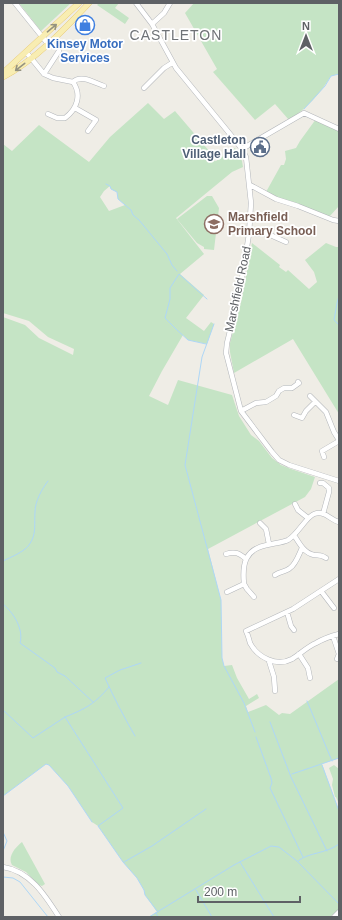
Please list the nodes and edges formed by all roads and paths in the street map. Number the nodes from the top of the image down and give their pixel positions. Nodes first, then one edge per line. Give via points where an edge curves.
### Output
1 (15, 3) edge
2 (79, 3) edge
3 (89, 3) edge
4 (136, 3) edge
5 (170, 3) edge
6 (152, 24) junction
7 (42, 36) junction
8 (48, 44) junction
9 (60, 51) dead end
10 (26, 52) junction
11 (31, 58) junction
12 (172, 63) junction
13 (3, 73) edge
14 (44, 74) junction
15 (3, 77) edge
16 (73, 82) junction
17 (104, 86) dead end
18 (144, 88) dead end
19 (75, 108) junction
20 (48, 114) dead end
21 (339, 129) edge
22 (88, 131) dead end
23 (242, 149) junction
24 (250, 185) junction
25 (339, 221) edge
26 (250, 234) junction
27 (286, 242) dead end
28 (298, 382) dead end
29 (310, 396) dead end
30 (315, 402) junction
31 (240, 411) junction
32 (294, 415) dead end
33 (339, 440) edge
34 (324, 457) dead end
35 (339, 481) edge
36 (320, 483) dead end
37 (295, 504) dead end
38 (323, 514) junction
39 (308, 518) junction
40 (339, 522) edge
41 (260, 523) dead end
42 (294, 535) junction
43 (269, 544) junction
44 (302, 548) junction
45 (226, 554) dead end
46 (326, 558) dead end
47 (246, 559) junction
48 (275, 575) dead end
49 (339, 579) edge
50 (244, 584) junction
51 (321, 591) junction
52 (227, 592) dead end
53 (254, 596) dead end
54 (334, 608) dead end
55 (287, 612) junction
56 (294, 630) dead end
57 (339, 634) edge
58 (333, 636) junction
59 (299, 654) junction
60 (337, 660) dead end
61 (269, 661) junction
62 (310, 678) dead end
63 (275, 691) dead end
64 (3, 867) edge
65 (339, 912) edge
66 (59, 917) edge
67 (334, 917) edge

1 - 7 street
7 -> 2 main road
3 - 8 main road
4 - 6 street, Marshfield Road
5 - 6 street
6 - 12 street, Marshfield Road
7 - 8 street
7 - 10 main road
8 - 11 main road
9 - 14 street
10 - 11 street
10 - 13 main road
11 - 14 street
11 -> 15 main road via 16,71
12 - 18 street
12 - 23 street, Marshfield Road
14 - 16 street
16 - 17 street via 80,78
16 - 19 street via 78,96
19 - 20 street via 65,118
19 - 22 street via 96,120
21 - 23 street via 304,113
23 - 24 street, Marshfield Road via 246,157
24 - 25 street via 276,199
24 - 26 street, Marshfield Road
26 - 27 street via 269,232
26 - 31 street, Marshfield Road via 226,353
28 - 31 street via 292,388 279,391 266,402 256,403
29 - 30 street
30 - 32 street via 302,418
30 - 33 street via 326,412 332,433
31 - 35 street, Marshfield Road via 279,460
33 - 34 street via 322,451
36 - 38 street via 329,488
37 - 39 street via 296,511
38 - 39 street via 314,514
38 - 40 street
39 - 42 street
41 - 43 street via 267,528
42 - 43 street via 288,540
42 - 44 street
43 - 47 street via 248,554
44 - 46 street
44 - 48 street via 293,565 289,569 280,569
45 - 47 street via 233,551
47 - 50 street via 243,569
49 - 51 street
50 - 52 street
50 - 53 street
51 - 54 street
51 - 55 street
55 - 56 street
55 - 61 street via 246,631 256,651
57 - 58 street
58 - 59 street via 316,642
58 - 60 street
59 - 61 street via 284,662
59 - 62 street via 308,668
61 - 63 street
64 - 66 street via 17,870 31,880
65 - 67 street

